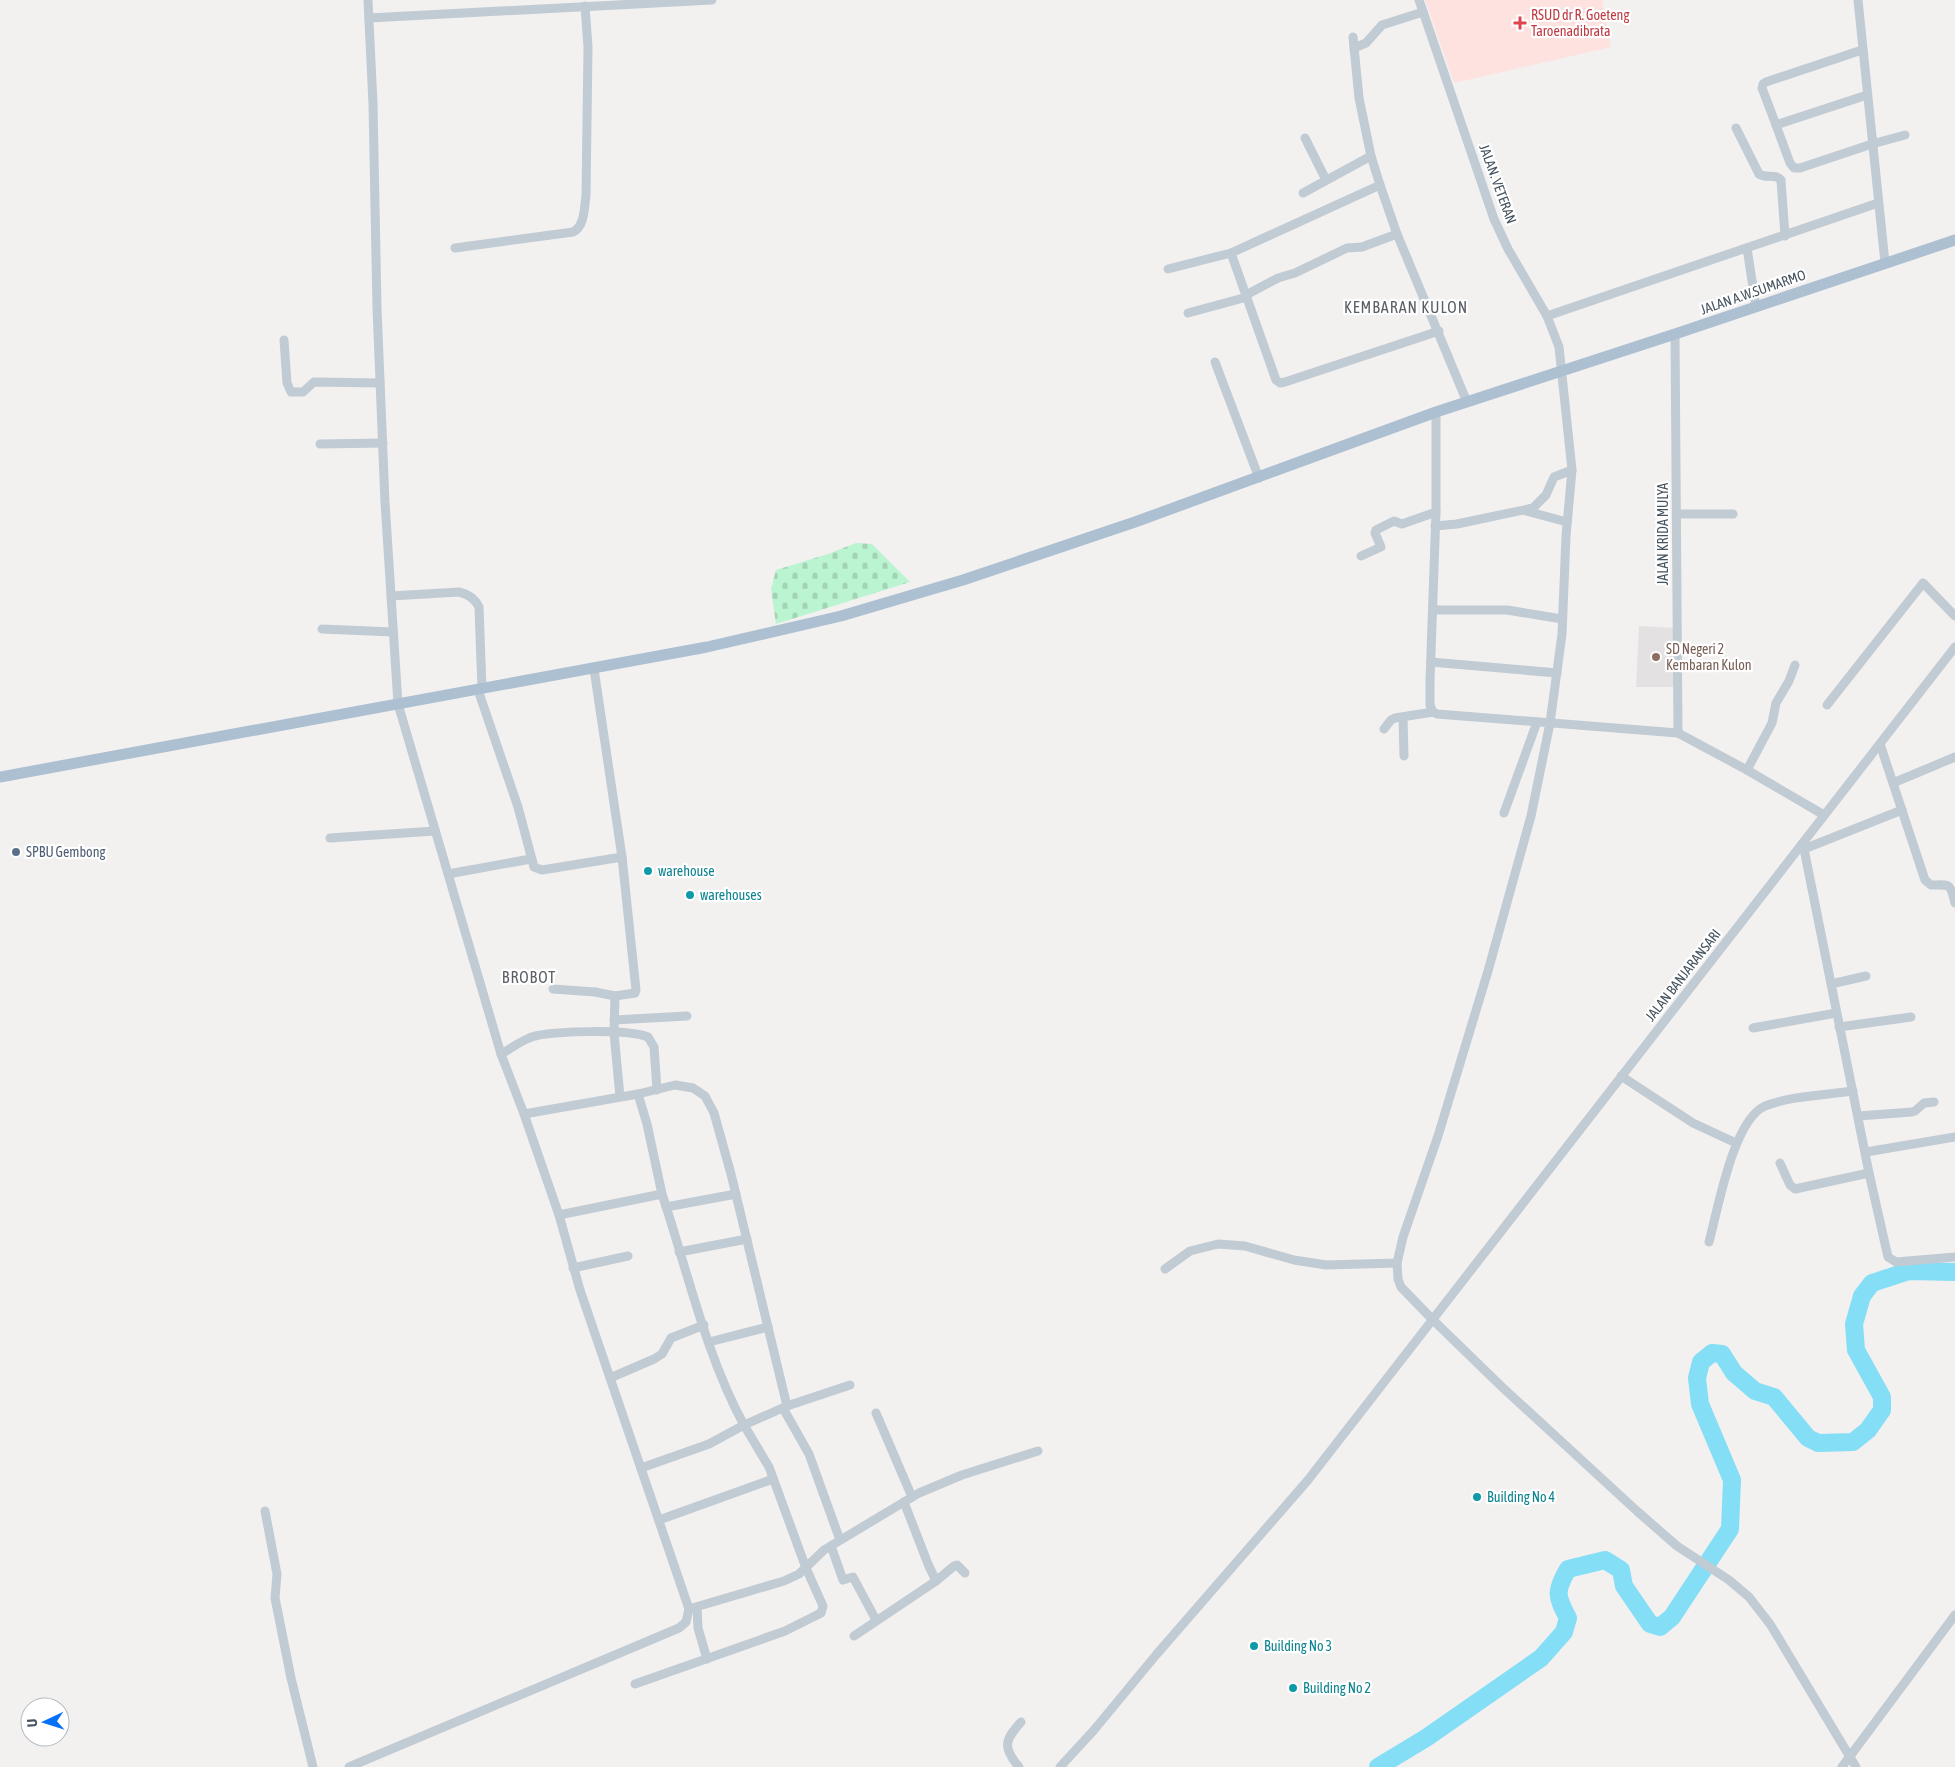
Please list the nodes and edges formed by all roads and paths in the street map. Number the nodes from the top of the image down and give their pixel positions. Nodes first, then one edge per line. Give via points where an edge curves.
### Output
1 (368, 0) edge
2 (712, 0) edge
3 (1419, 0) edge
4 (1858, 0) edge
5 (585, 6) junction
6 (1423, 12) junction
7 (368, 18) junction
8 (1353, 37) dead end
9 (1354, 48) junction
10 (1862, 50) junction
11 (1867, 95) junction
12 (1776, 125) junction
13 (1736, 128) dead end
14 (1905, 135) dead end
15 (1305, 138) dead end
16 (1872, 144) junction
17 (1371, 156) junction
18 (1326, 180) junction
19 (1380, 185) junction
20 (1303, 193) dead end
21 (1878, 203) junction
22 (1397, 234) junction
23 (1785, 236) junction
24 (1955, 240) edge
25 (455, 248) dead end
26 (1747, 248) junction
27 (1231, 253) junction
28 (1885, 263) junction
29 (1168, 269) dead end
30 (1246, 296) junction
31 (1756, 307) junction
32 (1188, 313) dead end
33 (1547, 316) junction
34 (1439, 331) junction
35 (1675, 334) junction
36 (284, 340) dead end
37 (1215, 362) dead end
38 (1561, 372) junction
39 (380, 383) junction
40 (1467, 402) junction
41 (1436, 412) junction
42 (383, 443) junction
43 (320, 444) dead end
44 (1572, 470) junction
45 (1259, 478) junction
46 (1526, 510) junction
47 (1436, 512) junction
48 (1677, 514) junction
49 (1733, 514) dead end
50 (1567, 522) junction
51 (1435, 526) junction
52 (1361, 556) dead end
53 (391, 596) junction
54 (1434, 610) junction
55 (1955, 616) edge
56 (1562, 619) junction
57 (322, 629) dead end
58 (393, 632) junction
59 (1955, 647) edge
60 (1431, 662) junction
61 (1795, 665) dead end
62 (594, 668) junction
63 (1557, 673) junction
64 (480, 690) junction
65 (398, 704) junction
66 (1827, 705) dead end
67 (1434, 712) junction
68 (1403, 717) junction
69 (1537, 722) junction
70 (1550, 723) junction
71 (1384, 729) dead end
72 (1678, 733) junction
73 (1880, 744) junction
74 (1404, 756) dead end
75 (1955, 757) edge
76 (1748, 770) junction
77 (0, 777) edge
78 (1893, 784) junction
79 (1902, 810) junction
80 (1504, 813) dead end
81 (1824, 815) junction
82 (435, 832) junction
83 (330, 838) dead end
84 (1803, 846) junction
85 (622, 857) junction
86 (531, 859) junction
87 (448, 874) junction
88 (1955, 903) edge
89 (1866, 976) dead end
90 (1831, 984) junction
91 (553, 989) dead end
92 (615, 996) junction
93 (1836, 1012) junction
94 (687, 1016) dead end
95 (1911, 1017) dead end
96 (614, 1020) junction
97 (1839, 1027) junction
98 (1753, 1028) dead end
99 (614, 1033) junction
100 (501, 1054) junction
101 (1621, 1076) junction
102 (657, 1090) junction
103 (1853, 1091) junction
104 (638, 1094) junction
105 (620, 1097) junction
106 (1934, 1102) dead end
107 (524, 1114) junction
108 (1858, 1116) junction
109 (1955, 1137) edge
110 (1736, 1143) junction
111 (1866, 1152) junction
112 (1780, 1163) dead end
113 (1869, 1173) junction
114 (662, 1194) junction
115 (736, 1194) junction
116 (666, 1207) junction
117 (559, 1215) junction
118 (747, 1239) junction
119 (1709, 1242) dead end
120 (680, 1252) junction
121 (628, 1256) dead end
122 (1955, 1257) edge
123 (1397, 1263) junction
124 (573, 1268) junction
125 (1165, 1269) dead end
126 (1432, 1319) junction
127 (704, 1325) junction
128 (768, 1327) junction
129 (709, 1342) junction
130 (610, 1378) junction
131 (850, 1385) dead end
132 (785, 1407) junction
133 (876, 1413) dead end
134 (744, 1425) junction
135 (1038, 1452) dead end
136 (641, 1468) junction
137 (773, 1479) junction
138 (908, 1500) junction
139 (265, 1511) dead end
140 (659, 1520) junction
141 (840, 1540) junction
142 (831, 1546) junction
143 (806, 1568) junction
144 (965, 1573) dead end
145 (936, 1581) junction
146 (693, 1608) junction
147 (1955, 1615) edge
148 (876, 1620) junction
149 (854, 1636) dead end
150 (707, 1659) junction
151 (635, 1684) dead end
152 (1021, 1722) dead end
153 (1850, 1757) junction
154 (313, 1767) edge
155 (349, 1767) edge
156 (1019, 1767) edge
157 (1060, 1767) edge
158 (1842, 1767) edge
159 (1856, 1767) edge

1 - 7 street
2 - 5 street
3 - 6 street, JALAN. VETERAN
4 - 10 street
5 - 7 street
5 - 25 street via 588,47 586,196 579,227 573,232
6 - 9 street via 1382,25 1366,43
6 - 33 street, JALAN. VETERAN via 1494,219
7 - 39 street
8 - 9 street
9 - 17 street via 1359,98
10 - 11 street
10 - 12 street via 1763,84 1762,91
11 - 12 street
11 - 16 street
12 - 16 street via 1794,168
13 - 23 street via 1758,174 1781,180
14 - 16 street
15 - 18 street
16 - 21 street
17 - 18 street
17 - 19 street
18 - 20 street
19 - 22 street
19 - 27 street
21 - 23 street
21 - 28 street
22 - 30 street via 1362,247 1347,248 1278,278
22 - 34 street
23 - 26 street
24 - 28 main road, JALAN A.W.SUMARMO
26 - 31 street
26 - 33 street
27 - 29 street
27 - 30 street
28 - 31 main road, JALAN A.W.SUMARMO
30 - 32 street
30 - 34 street via 1276,380 1280,383
31 - 35 main road, JALAN A.W.SUMARMO
33 - 38 street, JALAN. VETERAN via 1559,347
34 - 40 street
35 - 38 main road, JALAN A.W.SUMARMO
35 - 48 street, JALAN KRIDA MULYA
36 - 39 street via 287,383 291,392 303,392 314,382
37 - 45 street
38 - 40 main road, JALAN A.W.SUMARMO
38 - 44 street, JALAN. VETERAN
39 - 42 street
40 - 41 main road, JALAN A.W.SUMARMO
41 - 45 main road, JALAN A.W.SUMARMO
41 - 47 street
42 - 43 street
42 - 53 street
44 - 46 street via 1554,477 1539,504
44 - 50 street, JALAN. VETERAN
45 - 62 main road, JALAN A.W.SUMARMO via 963,580 841,616 707,647
46 - 50 street
46 - 51 street
47 - 51 street
47 - 52 street via 1402,524 1394,521 1376,530 1381,547
48 - 49 street
48 - 72 street, JALAN KRIDA MULYA
50 - 56 street, JALAN. VETERAN
51 - 54 street
53 - 58 street
53 - 64 street via 459,592 474,600 479,608
54 - 56 street via 1507,610
54 - 60 street
55 - 66 street via 1923,583
56 - 63 street, JALAN. VETERAN
57 - 58 street
58 - 65 street
59 - 73 street, JALAN BANJARANSARI
60 - 63 street
60 - 67 street via 1430,705
61 - 76 street via 1776,702 1772,723
62 - 64 main road, JALAN A.W.SUMARMO
62 - 85 street
63 - 70 street, JALAN. VETERAN
64 - 65 main road, JALAN A.W.SUMARMO
64 - 86 street via 518,807
65 - 77 main road, JALAN A.W.SUMARMO
65 - 82 street
67 - 68 street
67 - 69 street
68 - 71 street via 1391,720
68 - 74 street
69 - 70 street
69 - 80 street
70 - 72 street
70 - 123 street, JALAN. VETERAN via 1531,816 1502,920
72 - 76 street
73 - 78 street
73 - 81 street, JALAN BANJARANSARI
75 - 78 street
76 - 81 street
78 - 79 street
79 - 84 street
79 - 88 street via 1925,880 1931,885 1947,884
81 - 84 street, JALAN BANJARANSARI
82 - 83 street
82 - 87 street
84 - 90 street
84 - 101 street, JALAN BANJARANSARI
85 - 86 street via 542,870 534,867
85 - 92 street via 636,990 635,993
86 - 87 street
87 - 100 street
89 - 90 street
90 - 93 street
91 - 92 street via 603,992
92 - 96 street
93 - 97 street
93 - 98 street
94 - 96 street
95 - 97 street
96 - 99 street
97 - 103 street
99 - 100 street via 535,1036
99 - 102 street via 644,1036 651,1041
99 - 105 street
100 - 107 street
101 - 110 street via 1693,1124
101 - 126 street, JALAN BANJARANSARI
102 - 104 street
102 - 115 street via 686,1085 705,1096 714,1113
103 - 108 street
103 - 110 street via 1765,1106 1750,1118
104 - 105 street
104 - 114 street
105 - 107 street
106 - 108 street via 1912,1112
107 - 117 street
108 - 111 street
109 - 111 street
110 - 119 street
111 - 113 street
112 - 113 street via 1793,1189
113 - 122 street via 1890,1259 1896,1262
114 - 116 street
114 - 117 street
115 - 116 street
115 - 118 street
116 - 120 street
117 - 124 street
118 - 120 street
118 - 128 street
120 - 127 street
121 - 124 street
123 - 125 street via 1326,1265 1245,1246 1218,1244 1190,1251
123 - 126 street via 1401,1287
124 - 130 street
126 - 153 street via 1502,1388 1676,1546 1738,1587 1760,1610
126 - 157 street, JALAN BANJARANSARI via 1308,1480
127 - 129 street
127 - 130 street via 670,1338 662,1354
128 - 129 street
128 - 132 street
129 - 134 street via 731,1401
130 - 136 street
131 - 132 street
132 - 134 street
132 - 141 street via 809,1454
133 - 138 street
134 - 136 street via 709,1444
134 - 137 street
135 - 138 street via 962,1475
136 - 140 street
137 - 140 street
137 - 143 street
138 - 141 street
138 - 145 street
139 - 154 street via 277,1574 275,1598
140 - 146 street
141 - 142 street
142 - 143 street
142 - 148 street via 843,1580 853,1577
143 - 146 street via 784,1581
143 - 150 street via 823,1606 821,1613 785,1631
144 - 145 street via 955,1565
145 - 148 street
146 - 150 street
146 - 155 street via 679,1628
147 - 153 street
148 - 149 street
150 - 151 street
152 - 156 street via 1010,1735 1007,1748
153 - 158 street
153 - 159 street

